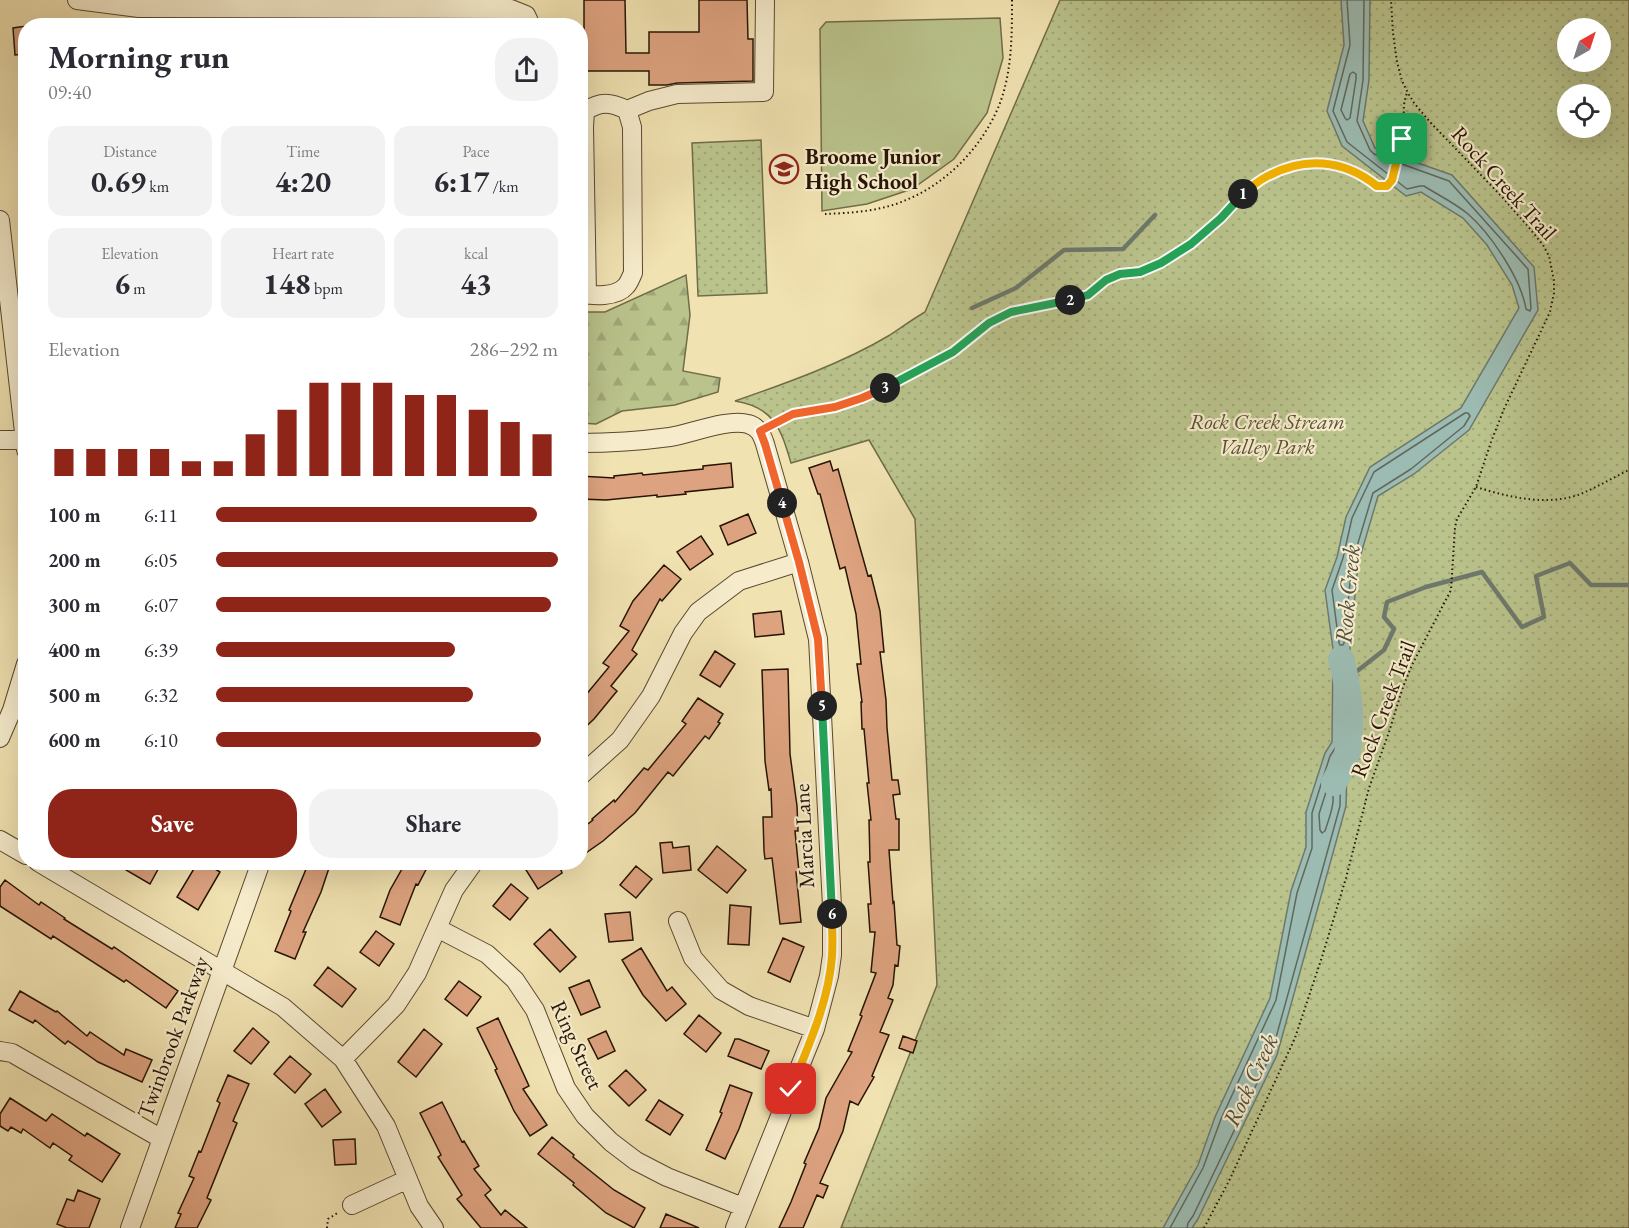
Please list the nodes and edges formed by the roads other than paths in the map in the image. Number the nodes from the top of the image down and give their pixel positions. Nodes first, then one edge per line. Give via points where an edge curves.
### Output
1 (77, 0) edge
2 (765, 0) edge
3 (139, 4) edge
4 (478, 11) edge
5 (311, 12) edge
6 (527, 18) edge
7 (588, 109) edge
8 (627, 110) junction
9 (0, 220) edge
10 (588, 293) edge
11 (18, 381) edge
12 (0, 440) edge
13 (18, 442) edge
14 (588, 442) edge
15 (799, 562) junction
16 (18, 690) edge
17 (0, 738) edge
18 (588, 769) edge
19 (0, 840) edge
20 (18, 850) edge
21 (52, 870) edge
22 (258, 870) edge
23 (468, 870) edge
24 (678, 921) dead end
25 (437, 928) junction
26 (222, 970) junction
27 (815, 1029) junction
28 (0, 1051) edge
29 (343, 1059) junction
30 (162, 1139) junction
31 (408, 1179) junction
32 (352, 1205) road end
33 (743, 1207) junction
34 (130, 1228) edge
35 (434, 1228) edge
36 (735, 1228) edge

1 - 3 street
2 - 8 street via 764,92 676,94
3 - 5 street
4 - 5 street
4 - 6 street via 511,9
7 - 8 street via 596,104 614,104
8 - 10 street via 632,127 633,273 625,288 609,295
9 - 11 street
12 - 13 street
14 - 15 street, Marcia Lane via 671,436 735,423 749,424 760,431 765,444
15 - 18 street via 739,581 698,612 651,696 620,740
15 - 27 street, Marcia Lane via 818,639 832,906 832,955
16 - 17 street
19 - 20 street
21 - 26 street
22 - 26 street, Twinbrook Parkway
23 - 25 street via 454,890
24 - 27 street via 693,958 721,990 749,1006
25 - 29 street via 417,973 396,1005
25 - 33 street, Ring Street via 487,954 515,980 535,1010 566,1088 610,1142 667,1177
26 - 29 street via 283,1007
26 - 30 street, Twinbrook Parkway
27 - 33 street, Marcia Lane
28 - 30 street via 12,1053
29 - 31 street via 386,1126
30 - 34 street, Twinbrook Parkway
31 - 32 street
31 - 35 street
33 - 36 street, Marcia Lane

